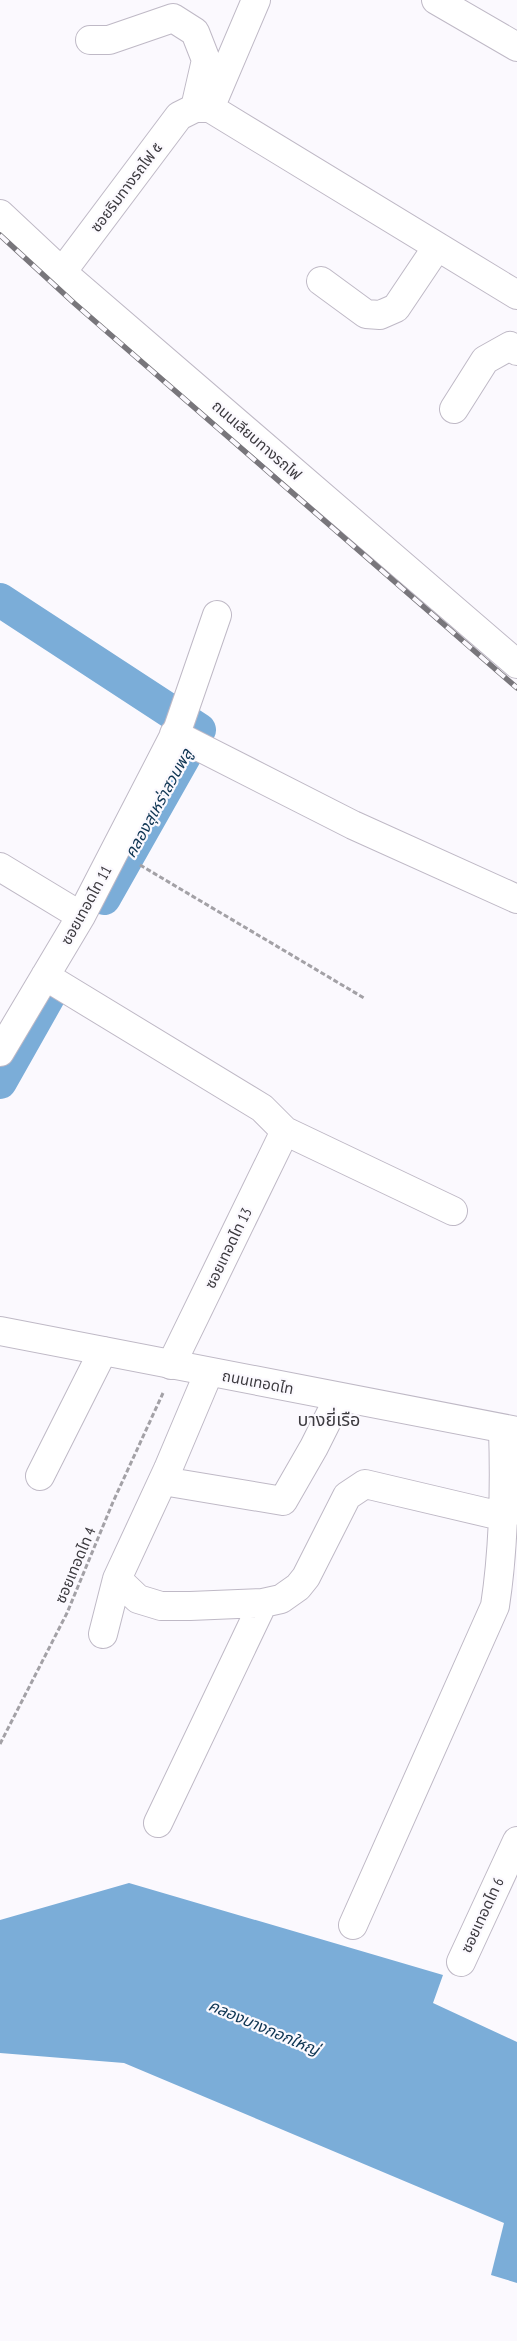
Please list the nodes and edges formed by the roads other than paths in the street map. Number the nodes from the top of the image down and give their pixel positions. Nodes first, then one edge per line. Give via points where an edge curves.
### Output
1 (256, 0) edge
2 (436, 0) edge
3 (90, 40) dead end
4 (517, 47) edge
5 (202, 108) junction
6 (0, 214) edge
7 (437, 247) junction
8 (62, 272) junction
9 (321, 280) dead end
10 (517, 296) edge
11 (517, 351) edge
12 (454, 409) dead end
13 (217, 615) dead end
14 (517, 664) edge
15 (179, 724) junction
16 (0, 867) edge
17 (517, 900) edge
18 (81, 916) junction
19 (45, 976) junction
20 (0, 1052) edge
21 (285, 1130) junction
22 (452, 1211) dead end
23 (0, 1331) edge
24 (103, 1351) junction
25 (171, 1365) junction
26 (209, 1372) junction
27 (339, 1397) junction
28 (510, 1430) edge
29 (40, 1476) dead end
30 (163, 1481) junction
31 (504, 1517) junction
32 (117, 1579) junction
33 (263, 1603) junction
34 (103, 1634) dead end
35 (158, 1823) dead end
36 (517, 1841) edge
37 (353, 1925) dead end
38 (460, 1962) dead end

1 - 5 street
2 - 4 street
3 - 5 street via 109,40 173,18 195,32 206,60
5 - 7 street
5 - 8 street, ซอยริมทางรถไฟ ๕ via 179,116
6 - 8 street, ถนนเลียบทางรถไฟ
7 - 9 street via 396,308 380,315 366,314
7 - 10 street
8 - 14 street, ถนนเลียบทางรถไฟ
11 - 12 street via 510,346 485,360
13 - 15 street, ซอยเทอดไท 11
15 - 17 street via 352,825
15 - 18 street, ซอยเทอดไท 11
16 - 18 street
18 - 19 street, ซอยเทอดไท 11
19 - 20 street, ซอยเทอดไท 11
19 - 21 street via 262,1108
21 - 22 street
21 - 25 street, ซอยเทอดไท 13
23 - 24 street, ถนนเทอดไท
24 - 25 street, ถนนเทอดไท
24 - 29 street
25 - 26 street, ถนนเทอดไท
26 - 27 street, ถนนเทอดไท
26 - 30 street
27 - 28 street, ถนนเทอดไท
27 - 30 street via 283,1502
28 - 31 street
30 - 32 street
31 - 33 street via 365,1484 347,1496 298,1588 281,1599
31 - 37 street via 495,1606
32 - 33 street via 138,1599 161,1606
32 - 34 street
33 - 35 street
36 - 38 street, ซอยเทอดไท 6

